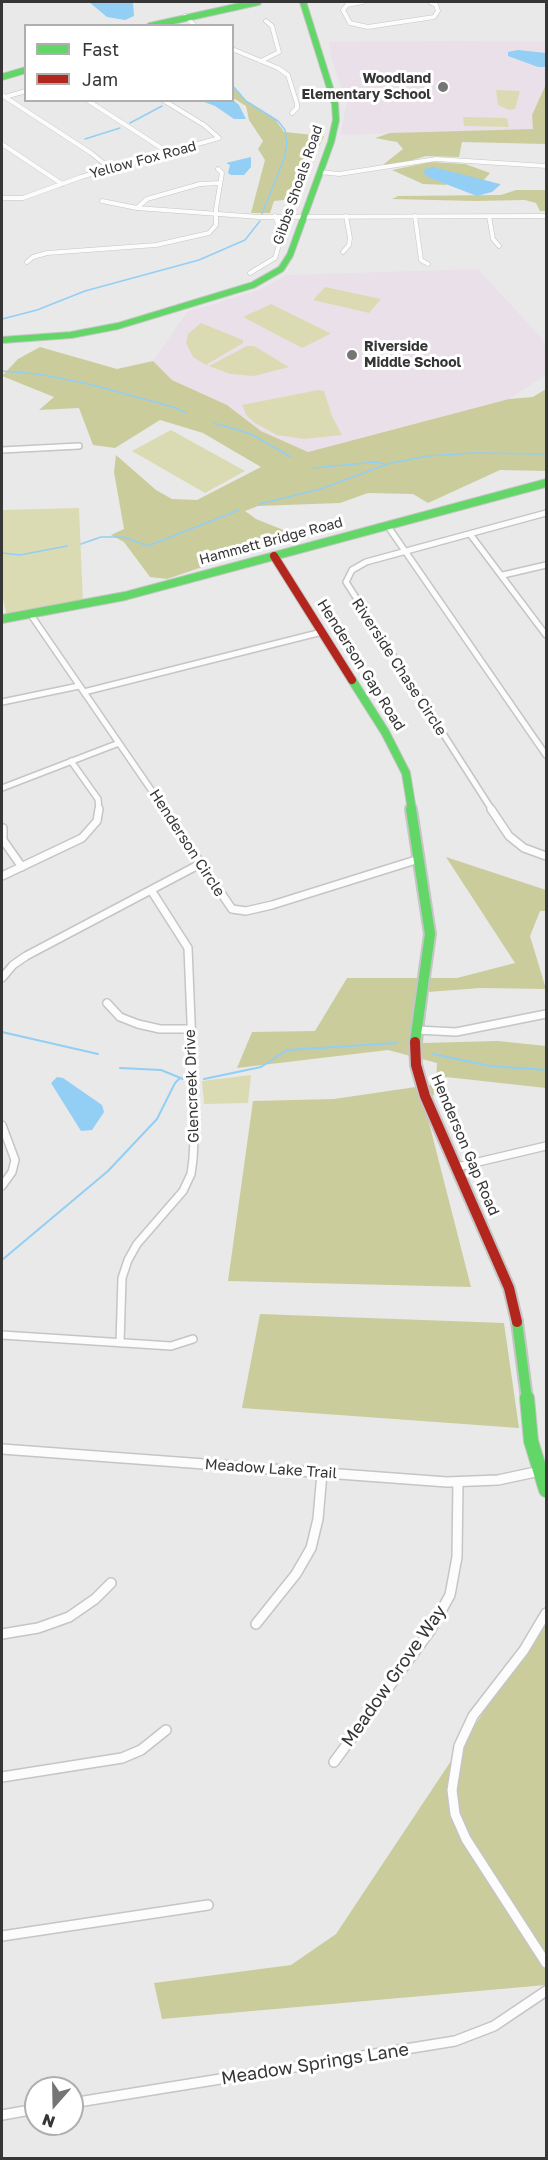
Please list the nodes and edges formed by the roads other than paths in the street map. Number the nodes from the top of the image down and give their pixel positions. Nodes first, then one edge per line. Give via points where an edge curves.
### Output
1 (258, 2) edge
2 (303, 2) edge
3 (363, 2) edge
4 (430, 2) edge
5 (185, 16) junction
6 (266, 21) dead end
7 (157, 24) edge
8 (193, 24) edge
9 (234, 51) edge
10 (261, 61) junction
11 (24, 71) edge
12 (2, 77) edge
13 (24, 91) edge
14 (3, 96) edge
15 (90, 102) edge
16 (166, 102) edge
17 (292, 113) dead end
18 (2, 144) edge
19 (170, 153) junction
20 (546, 166) edge
21 (111, 169) junction
22 (218, 169) dead end
23 (320, 172) junction
24 (220, 183) junction
25 (62, 184) junction
26 (2, 198) edge
27 (102, 201) dead end
28 (137, 207) junction
29 (216, 214) junction
30 (275, 216) junction
31 (304, 216) junction
32 (346, 216) junction
33 (415, 216) junction
34 (489, 216) junction
35 (546, 216) edge
36 (499, 246) dead end
37 (343, 252) dead end
38 (27, 261) dead end
39 (428, 264) dead end
40 (250, 273) dead end
41 (2, 340) edge
42 (79, 446) dead end
43 (2, 450) edge
44 (546, 483) edge
45 (546, 513) edge
46 (387, 525) junction
47 (470, 534) junction
48 (404, 552) junction
49 (274, 556) junction
50 (546, 566) edge
51 (503, 575) junction
52 (31, 615) junction
53 (2, 619) edge
54 (543, 625) edge
55 (322, 632) junction
56 (546, 635) edge
57 (82, 689) junction
58 (2, 702) edge
59 (119, 743) junction
60 (546, 755) edge
61 (71, 761) junction
62 (2, 788) edge
63 (3, 828) dead end
64 (546, 856) edge
65 (419, 860) junction
66 (201, 864) junction
67 (22, 867) junction
68 (2, 876) edge
69 (151, 890) junction
70 (2, 976) edge
71 (107, 1003) dead end
72 (546, 1014) edge
73 (190, 1029) junction
74 (417, 1030) junction
75 (2, 1125) edge
76 (546, 1146) edge
77 (457, 1167) junction
78 (2, 1186) edge
79 (2, 1335) edge
80 (193, 1339) dead end
81 (120, 1343) junction
82 (2, 1449) edge
83 (322, 1473) junction
84 (542, 1475) edge
85 (458, 1482) junction
86 (546, 1490) edge
87 (111, 1583) dead end
88 (546, 1613) edge
89 (256, 1624) dead end
90 (2, 1634) edge
91 (166, 1730) dead end
92 (334, 1762) dead end
93 (2, 1777) edge
94 (208, 1905) dead end
95 (2, 1936) edge
96 (546, 1963) edge
97 (546, 1991) edge
98 (84, 2101) edge
99 (24, 2111) edge
100 (2, 2115) edge

1 - 5 street
2 - 23 street, Gibbs Shoals Road via 336,109 333,135
3 - 4 street via 343,9 350,24 369,27 434,17 438,11
5 - 7 street
5 - 8 street
6 - 10 street via 272,26 279,52
9 - 10 street
10 - 17 street via 288,75 297,104
11 - 12 street
13 - 14 street
14 - 21 street
15 - 19 street
16 - 19 street, Yellow Fox Road via 219,136
18 - 25 street
19 - 21 street, Yellow Fox Road
20 - 23 street via 436,159 339,174
21 - 25 street, Yellow Fox Road
22 - 24 street via 222,173
23 - 31 street, Gibbs Shoals Road
24 - 28 street via 200,184 147,199
24 - 29 street
25 - 26 street, Yellow Fox Road via 23,198
27 - 28 street
28 - 29 street
29 - 30 street
29 - 38 street via 216,225 204,235 156,245 47,253
30 - 31 street
30 - 40 street via 282,235 276,258
31 - 32 street
31 - 41 street, Gibbs Shoals Road via 286,262 260,282 104,329
32 - 33 street
32 - 37 street via 350,238
33 - 34 street
33 - 39 street via 421,260
34 - 35 street
34 - 36 street via 493,239
42 - 43 street
44 - 46 street, Hammett Bridge Road
45 - 47 street, Riverside Chase Circle
46 - 48 street
46 - 49 street, Hammett Bridge Road
47 - 48 street, Riverside Chase Circle
47 - 51 street
48 - 60 street
48 - 64 street, Riverside Chase Circle via 354,568 346,579 348,588 509,836 524,848
49 - 52 street, Hammett Bridge Road via 125,596
49 - 55 street, Henderson Gap Road
50 - 51 street
51 - 54 street
52 - 53 street, Hammett Bridge Road
52 - 57 street, Henderson Circle
54 - 56 street
55 - 57 street
55 - 65 street, Henderson Gap Road via 404,765
57 - 58 street
57 - 59 street, Henderson Circle
59 - 61 street
59 - 66 street, Henderson Circle
61 - 62 street
61 - 67 street via 98,799 97,821 82,838
63 - 67 street via 3,840
65 - 66 street, Henderson Circle via 243,911 228,905
65 - 74 street, Henderson Gap Road via 430,934
66 - 69 street
67 - 68 street
69 - 70 street via 26,956
69 - 73 street, Glencreek Drive via 188,948
71 - 73 street via 120,1017 138,1024
72 - 74 street via 456,1032
73 - 81 street, Glencreek Drive via 195,1118 191,1174 183,1191 128,1260 122,1278
74 - 77 street, Henderson Gap Road via 414,1051 419,1080
75 - 78 street via 15,1160
76 - 77 street
77 - 84 street, Henderson Gap Road via 509,1288 521,1341 529,1425
79 - 81 street
80 - 81 street via 171,1346
82 - 83 street, Meadow Lake Trail
83 - 85 street, Meadow Lake Trail
83 - 89 street via 311,1548 296,1574
84 - 85 street, Meadow Lake Trail
84 - 86 street, Henderson Gap Road
85 - 92 street, Meadow Grove Way via 457,1557 450,1595 430,1631
87 - 90 street via 69,1617 38,1628
88 - 96 street via 524,1650 473,1716 459,1746 452,1790 455,1814 466,1839
91 - 93 street via 141,1750 122,1758
94 - 95 street
97 - 98 street, Meadow Springs Lane via 494,2026 455,2041
99 - 100 street

